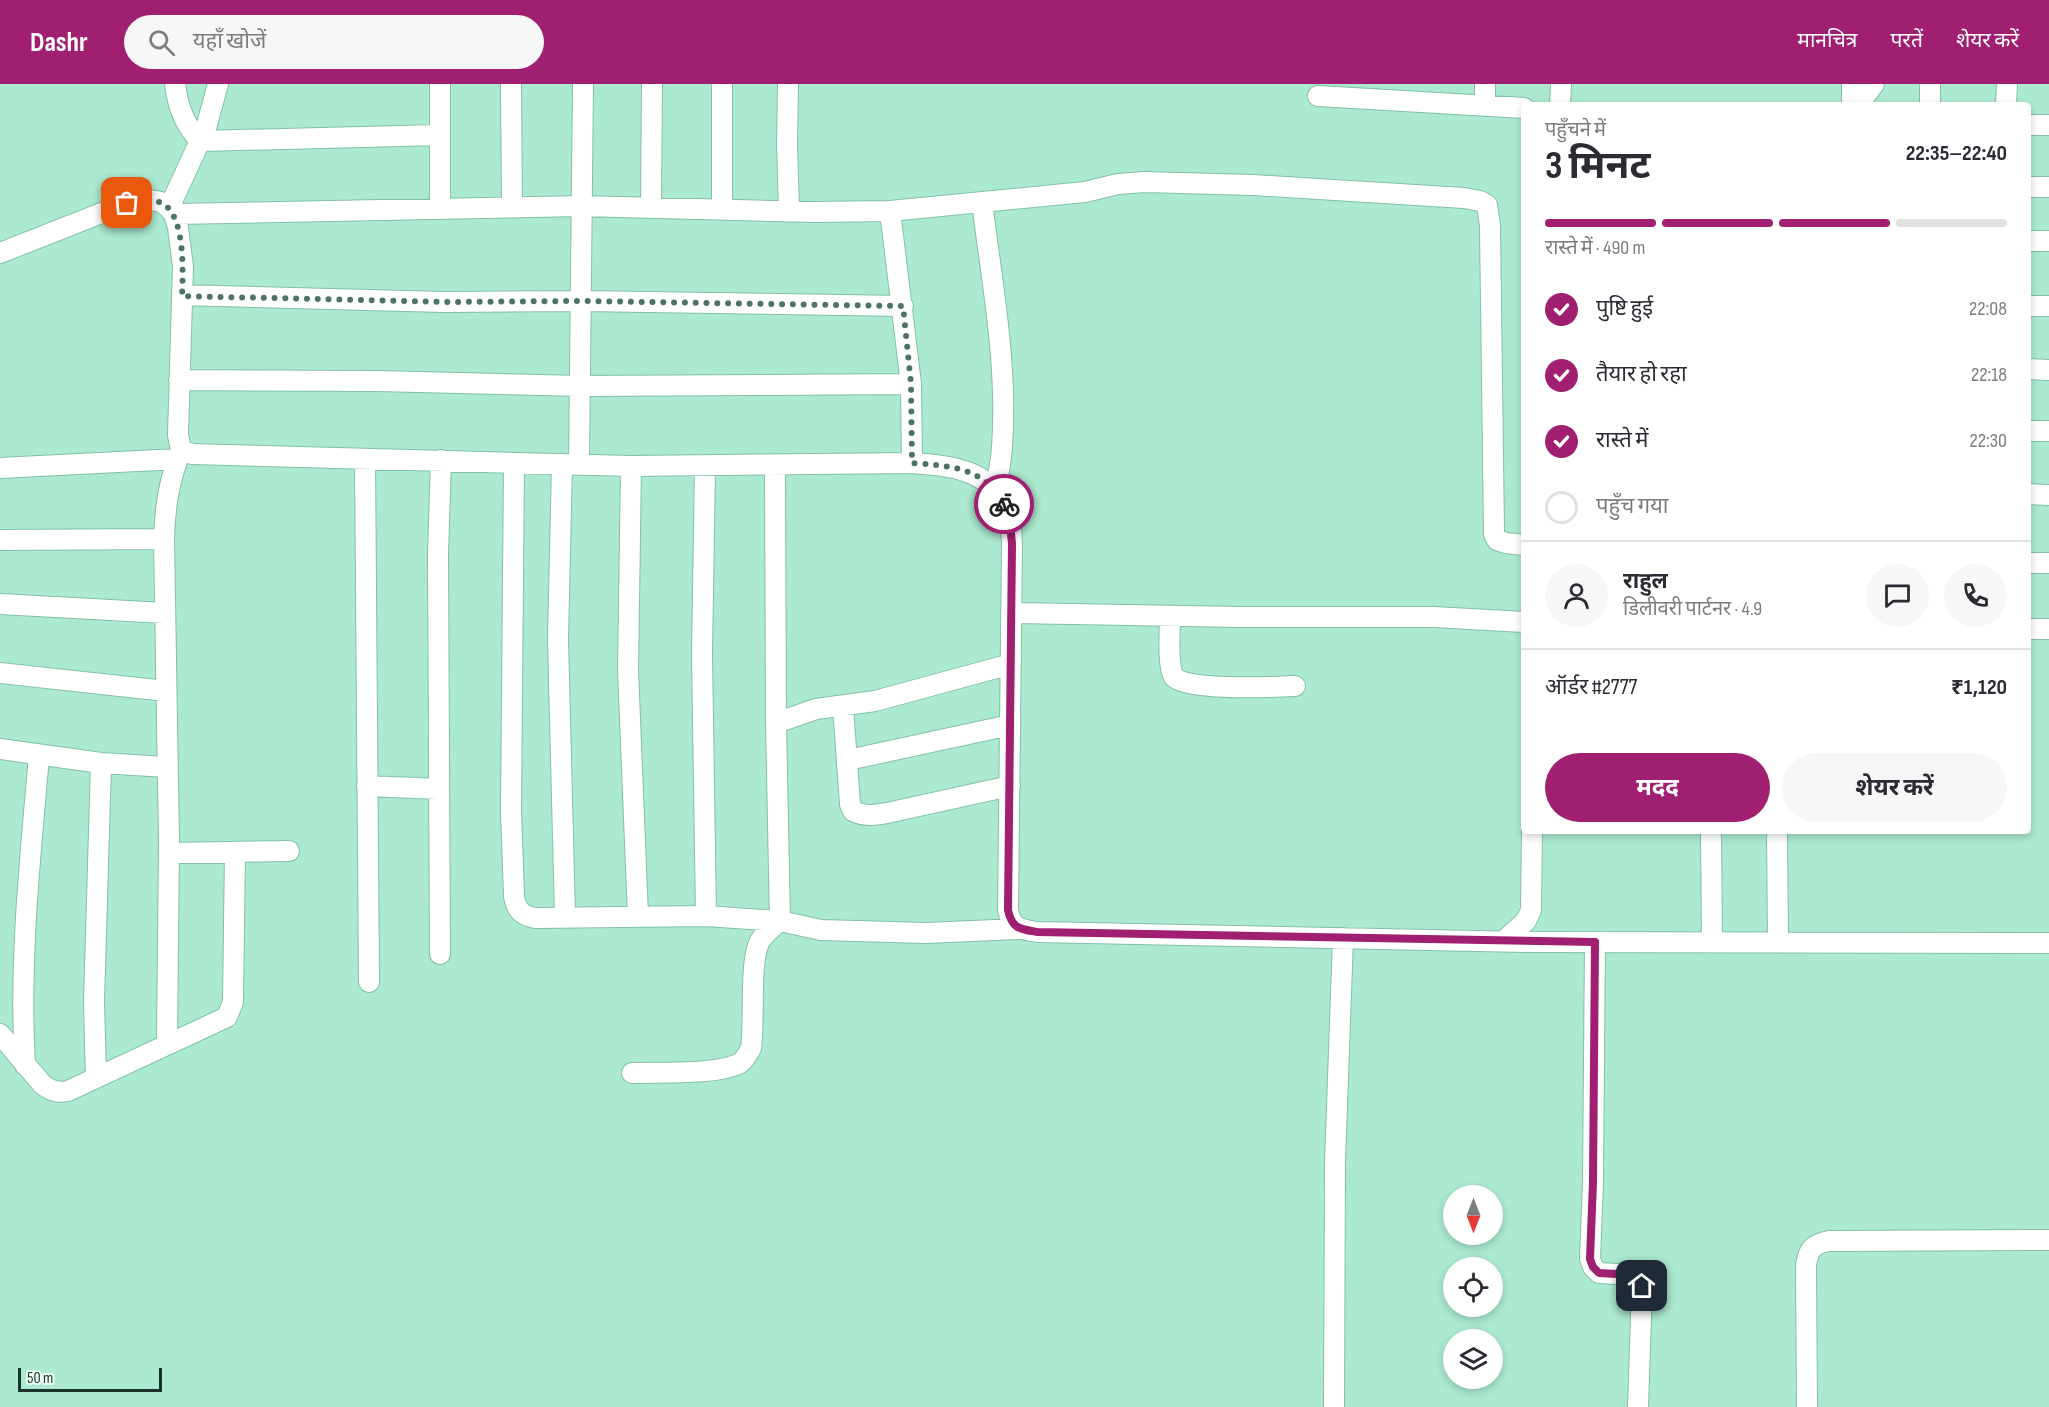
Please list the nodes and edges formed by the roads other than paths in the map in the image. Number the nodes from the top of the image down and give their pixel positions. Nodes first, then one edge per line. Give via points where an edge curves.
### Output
1 (175, 84) edge
2 (218, 84) edge
3 (441, 84) edge
4 (512, 84) edge
5 (583, 84) edge
6 (652, 84) edge
7 (722, 84) edge
8 (789, 84) edge
9 (1485, 84) edge
10 (1561, 84) edge
11 (1852, 84) edge
12 (1874, 84) edge
13 (1930, 84) edge
14 (2007, 84) edge
15 (1346, 91) edge
16 (1415, 93) edge
17 (1318, 96) dead end
18 (1560, 102) edge
19 (1852, 102) edge
20 (1860, 102) edge
21 (1930, 102) edge
22 (2006, 102) edge
23 (1485, 106) junction
24 (1521, 108) edge
25 (2031, 125) edge
26 (2049, 125) edge
27 (440, 135) junction
28 (200, 141) junction
29 (2031, 187) edge
30 (2049, 187) edge
31 (982, 202) junction
32 (581, 206) junction
33 (512, 207) junction
34 (651, 207) junction
35 (440, 208) junction
36 (722, 209) junction
37 (171, 211) junction
38 (789, 211) junction
39 (890, 211) junction
40 (2031, 241) edge
41 (2049, 241) edge
42 (0, 253) edge
43 (182, 296) junction
44 (580, 301) junction
45 (903, 306) junction
46 (2031, 306) edge
47 (2049, 306) edge
48 (2031, 369) edge
49 (2049, 370) edge
50 (179, 380) junction
51 (911, 384) junction
52 (580, 386) junction
53 (2031, 431) edge
54 (2049, 431) edge
55 (179, 454) junction
56 (366, 459) junction
57 (441, 460) junction
58 (514, 463) junction
59 (912, 463) junction
60 (570, 464) junction
61 (774, 465) junction
62 (631, 466) junction
63 (705, 466) junction
64 (0, 468) edge
65 (996, 489) junction
66 (2031, 494) edge
67 (2049, 495) edge
68 (164, 539) junction
69 (0, 540) edge
70 (1521, 545) edge
71 (2031, 563) edge
72 (2049, 563) edge
73 (0, 604) edge
74 (165, 613) junction
75 (1011, 613) junction
76 (1170, 616) junction
77 (1521, 622) edge
78 (2031, 629) edge
79 (2049, 629) edge
80 (1011, 664) junction
81 (0, 673) edge
82 (1295, 687) dead end
83 (166, 691) junction
84 (843, 706) junction
85 (776, 723) junction
86 (1010, 725) junction
87 (0, 749) edge
88 (39, 756) junction
89 (848, 760) junction
90 (101, 763) junction
91 (167, 767) junction
92 (367, 786) junction
93 (1010, 786) junction
94 (439, 789) junction
95 (1533, 834) edge
96 (1711, 834) edge
97 (1777, 834) edge
98 (289, 851) dead end
99 (235, 852) junction
100 (169, 853) junction
101 (638, 916) junction
102 (706, 916) junction
103 (565, 917) junction
104 (780, 921) junction
105 (1019, 929) junction
106 (1343, 938) junction
107 (1504, 941) junction
108 (1595, 942) junction
109 (1712, 942) junction
110 (1778, 942) junction
111 (2049, 944) edge
112 (440, 954) dead end
113 (369, 982) dead end
114 (0, 1034) edge
115 (167, 1045) junction
116 (25, 1065) junction
117 (632, 1073) dead end
118 (96, 1077) junction
119 (2049, 1240) edge
120 (1334, 1407) edge
121 (1638, 1407) edge
122 (1807, 1407) edge

1 - 28 street via 180,110 188,128
2 - 28 street
3 - 27 street
4 - 33 street
5 - 32 street
6 - 34 street
7 - 36 street
8 - 38 street
9 - 23 street
10 - 18 street
11 - 19 street
12 - 20 street
13 - 21 street
14 - 22 street
15 - 16 street
15 - 17 street
16 - 23 street
23 - 24 street
25 - 26 street
27 - 28 street
27 - 35 street
28 - 37 street
29 - 30 street
31 - 39 street
31 - 65 street via 1001,368 1002,450
31 - 70 street via 1144,182 1253,184 1454,197 1487,205 1491,249 1494,534 1497,540
32 - 33 street
32 - 34 street
32 - 44 street
33 - 35 street
34 - 36 street
35 - 37 street
36 - 38 street
37 - 42 street via 161,202 150,200 127,203
37 - 43 street via 178,228 183,266
38 - 39 street
39 - 45 street
40 - 41 street
43 - 44 street
43 - 50 street
44 - 45 street
44 - 52 street
45 - 51 street
46 - 47 street
48 - 49 street
50 - 52 street
50 - 55 street
51 - 52 street
51 - 59 street
52 - 60 street
53 - 54 street
55 - 56 street
55 - 64 street
55 - 68 street via 170,478
56 - 57 street
56 - 92 street
57 - 58 street
57 - 94 street
58 - 60 street
58 - 103 street via 514,896 516,907 527,917
59 - 61 street
59 - 65 street via 948,466 975,474
60 - 62 street
60 - 103 street via 558,639
61 - 63 street
61 - 85 street
62 - 63 street
62 - 101 street via 628,681
63 - 102 street via 702,655
65 - 75 street via 1009,513
66 - 67 street
68 - 69 street
68 - 74 street
71 - 72 street
73 - 74 street
74 - 83 street
75 - 76 street
75 - 80 street
76 - 77 street
76 - 82 street via 1171,666 1179,681 1233,687
78 - 79 street
80 - 84 street
80 - 86 street
81 - 83 street
83 - 91 street
84 - 85 street via 816,709
84 - 89 street
85 - 104 street
86 - 89 street
86 - 93 street
87 - 88 street
88 - 90 street
88 - 116 street via 24,955
89 - 93 street via 850,804 853,811 870,816
90 - 91 street
90 - 118 street via 94,991
91 - 100 street
92 - 94 street
92 - 113 street
93 - 105 street via 1008,910 1010,920
94 - 112 street
95 - 107 street via 1531,910 1526,921
96 - 109 street
97 - 110 street
98 - 99 street
99 - 100 street
99 - 115 street via 231,1011 217,1023
100 - 115 street
101 - 102 street
101 - 103 street
102 - 104 street
104 - 105 street via 801,927 927,933
104 - 117 street via 758,946 748,1055 740,1063 722,1069
105 - 106 street
106 - 107 street
106 - 120 street via 1335,1163
107 - 108 street
108 - 109 street
108 - 121 street via 1590,1259 1599,1273 1634,1275 1640,1279
109 - 110 street
110 - 111 street
114 - 116 street
115 - 118 street
116 - 118 street via 42,1084 58,1092
119 - 122 street via 1815,1244 1808,1253 1806,1266

